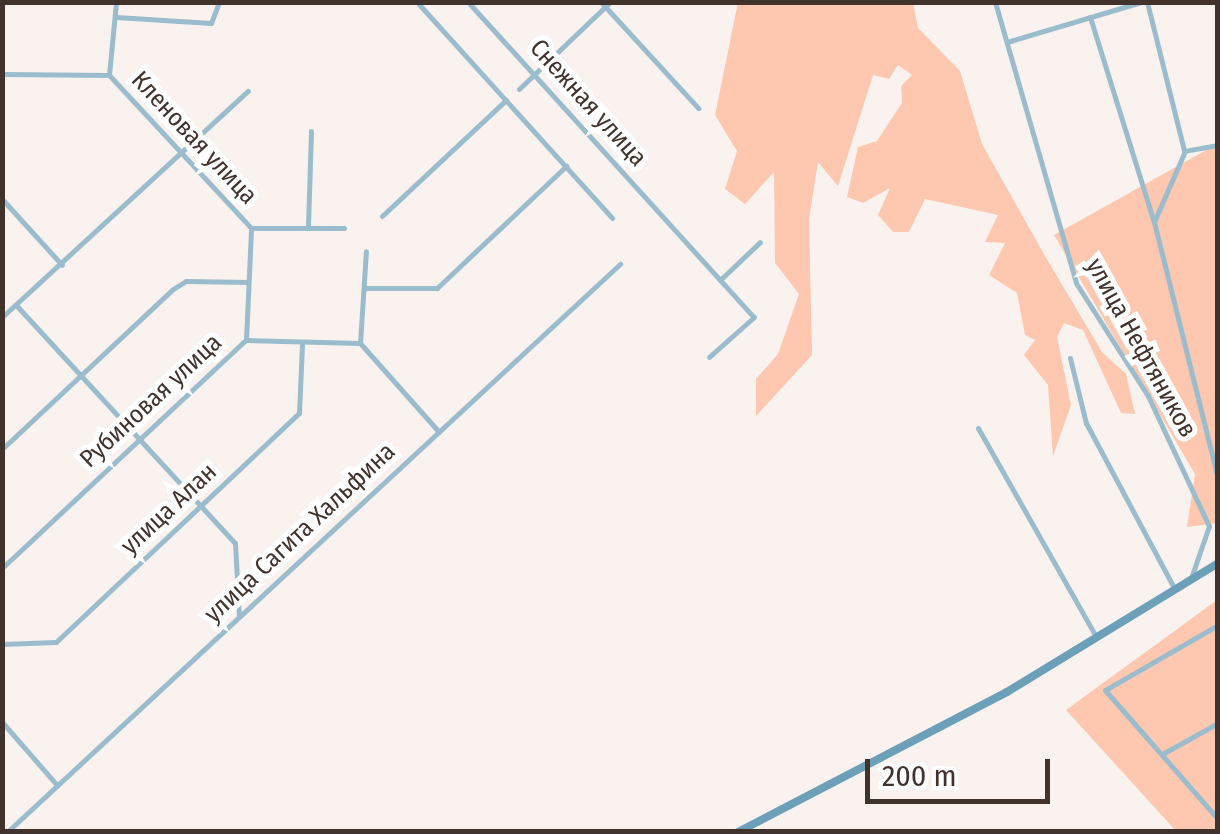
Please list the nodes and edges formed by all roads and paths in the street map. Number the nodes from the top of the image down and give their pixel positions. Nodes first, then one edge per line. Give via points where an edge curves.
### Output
1 (116, 2) edge
2 (218, 2) edge
3 (417, 2) edge
4 (468, 2) edge
5 (995, 2) edge
6 (1144, 2) edge
7 (606, 4) edge
8 (116, 17) junction
9 (1090, 17) junction
10 (1007, 42) junction
11 (2, 74) edge
12 (535, 74) junction
13 (108, 75) junction
14 (519, 88) dead end
15 (248, 91) dead end
16 (506, 100) junction
17 (698, 108) dead end
18 (311, 131) dead end
19 (1218, 145) edge
20 (1185, 151) junction
21 (180, 152) junction
22 (566, 166) junction
23 (2, 199) edge
24 (382, 216) dead end
25 (612, 218) dead end
26 (1154, 222) junction
27 (308, 226) junction
28 (251, 228) junction
29 (344, 228) dead end
30 (760, 242) dead end
31 (366, 252) dead end
32 (620, 264) dead end
33 (62, 265) junction
34 (720, 280) junction
35 (248, 282) junction
36 (365, 288) junction
37 (16, 305) junction
38 (2, 317) edge
39 (246, 340) junction
40 (360, 343) junction
41 (302, 345) junction
42 (709, 357) dead end
43 (1070, 358) dead end
44 (81, 374) junction
45 (978, 428) dead end
46 (438, 432) junction
47 (141, 438) junction
48 (2, 449) edge
49 (1218, 480) edge
50 (204, 504) junction
51 (1218, 562) edge
52 (2, 568) edge
53 (1190, 578) junction
54 (1174, 588) junction
55 (239, 616) junction
56 (1218, 624) edge
57 (1096, 638) junction
58 (2, 644) edge
59 (2, 722) edge
60 (1218, 723) edge
61 (1162, 754) junction
62 (57, 785) junction
63 (1215, 811) edge
64 (1218, 819) edge
65 (7, 832) edge
66 (738, 832) edge

1 - 8 street
2 - 8 street via 211,23
3 - 16 street
4 - 12 street, Снежная улица
5 - 10 street, улица Нефтяников
6 - 9 street
6 - 20 street
7 - 12 street
7 - 17 street
8 - 13 street
9 - 10 street
9 - 26 street
10 - 53 street, улица Нефтяников via 1076,283 1148,396 1209,526
11 - 13 street
12 - 14 street
12 - 34 street, Снежная улица
13 - 21 street, Кленовая улица
15 - 21 street
16 - 22 street
16 - 24 street
18 - 27 street
19 - 20 street
20 - 26 street
21 - 28 street, Кленовая улица
21 - 33 street
22 - 25 street
22 - 36 street via 437,288
23 - 33 street
26 - 49 street
27 - 28 street
27 - 29 street
28 - 35 street, Рубиновая улица
30 - 34 street
31 - 36 street
32 - 46 street, улица Сагита Хальфина
33 - 37 street
34 - 42 street, Снежная улица via 754,317
35 - 39 street, Рубиновая улица
35 - 44 street via 186,281
36 - 40 street
37 - 38 street
37 - 44 street
39 - 41 street
39 - 47 street, Рубиновая улица
40 - 41 street
40 - 46 street
41 - 50 street, улица Алан via 300,413
43 - 54 street via 1086,422
44 - 47 street
44 - 48 street
45 - 57 street
46 - 55 street, улица Сагита Хальфина
47 - 50 street
47 - 52 street, Рубиновая улица
50 - 55 street via 236,543
50 - 58 street, улица Алан via 56,642
51 - 53 street
53 - 54 street
54 - 57 street
55 - 62 street, улица Сагита Хальфина
56 - 61 street via 1105,690
57 - 66 street
59 - 62 street
60 - 61 street
61 - 63 street
62 - 65 street, улица Сагита Хальфина
63 - 64 street

